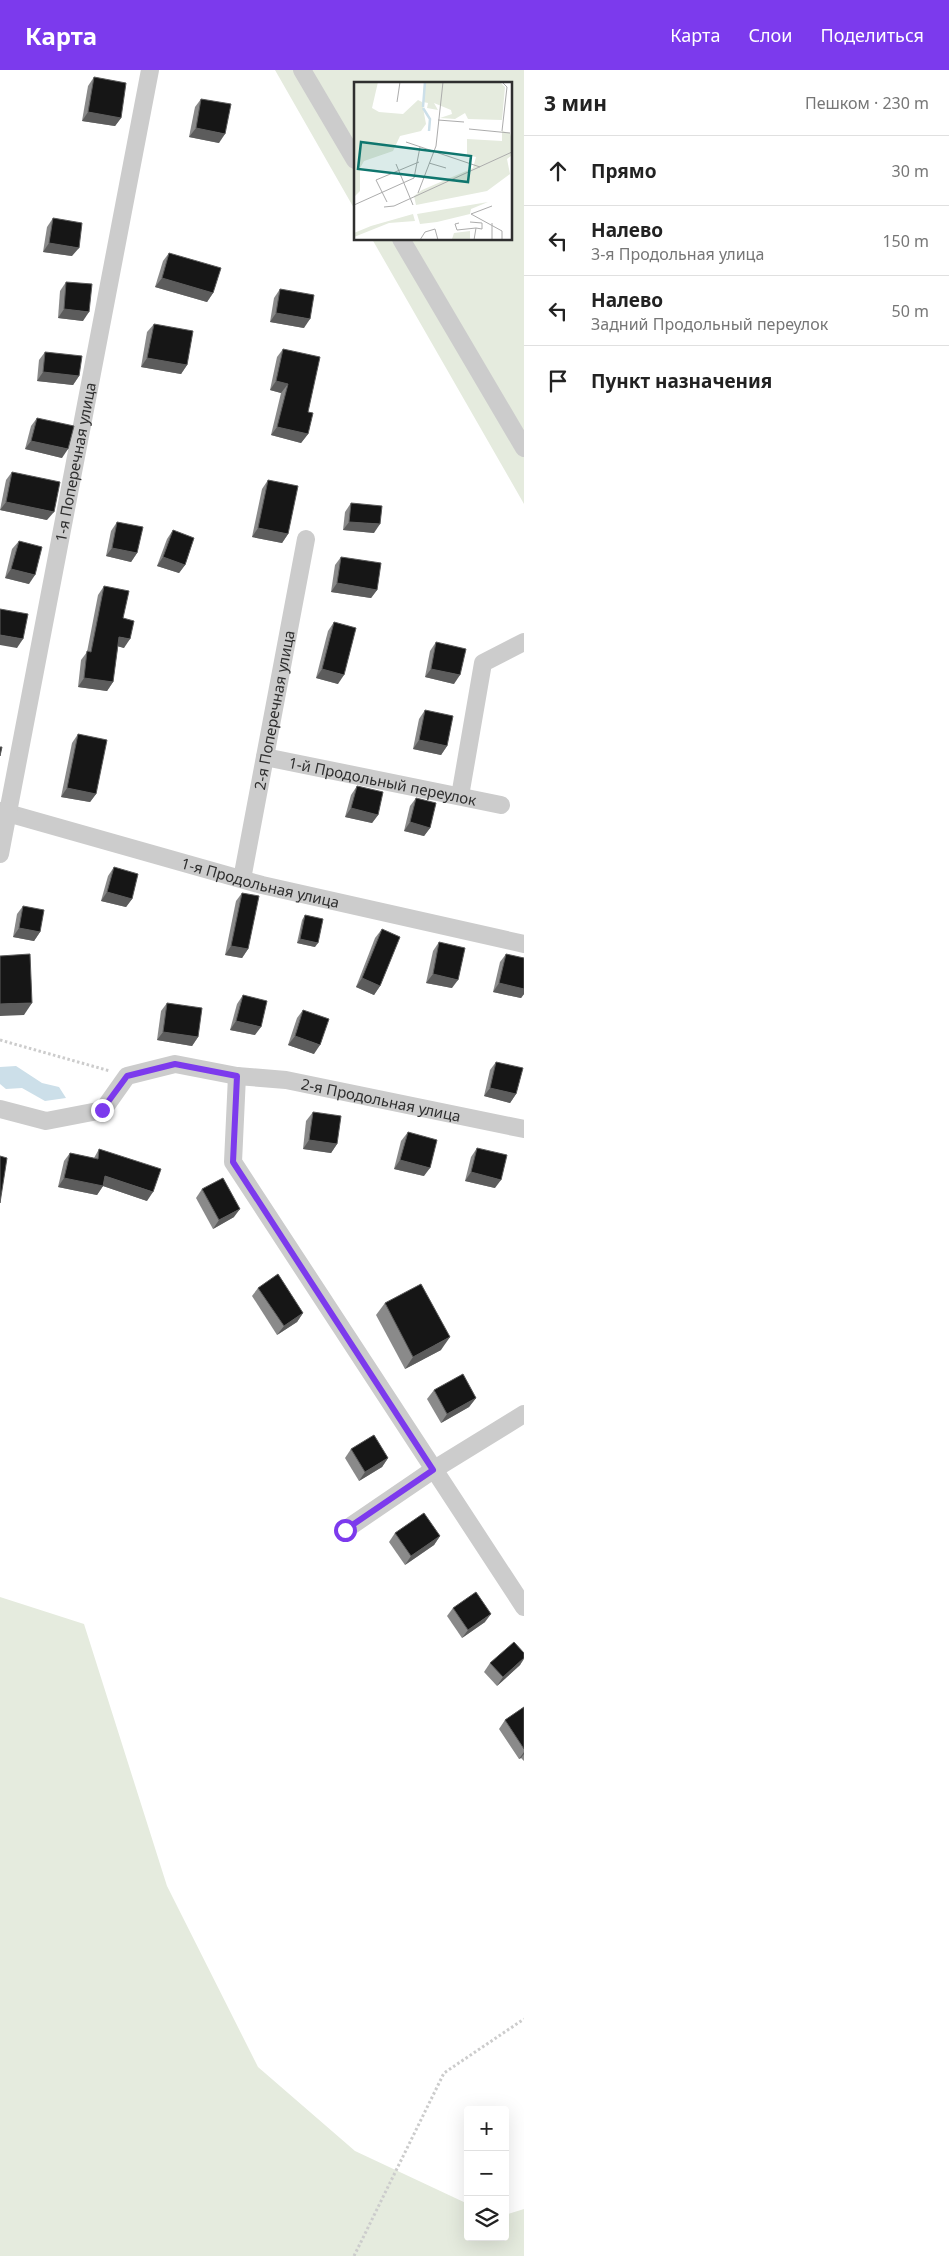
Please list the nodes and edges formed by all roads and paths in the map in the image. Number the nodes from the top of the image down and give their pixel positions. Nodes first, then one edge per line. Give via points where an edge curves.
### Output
1 (150, 70) edge
2 (302, 70) edge
3 (354, 158) edge
4 (402, 240) edge
5 (524, 448) edge
6 (306, 539) dead end
7 (524, 642) edge
8 (265, 757) junction
9 (460, 796) junction
10 (501, 805) dead end
11 (4, 812) edge
12 (0, 854) edge
13 (242, 879) junction
14 (524, 944) edge
15 (0, 1040) edge
16 (127, 1076) junction
17 (237, 1076) junction
18 (0, 1109) edge
19 (524, 1129) edge
20 (524, 1414) edge
21 (433, 1470) junction
22 (345, 1530) dead end
23 (524, 1607) edge
24 (524, 2019) edge
25 (354, 2256) edge

1 - 11 street, 1-я Поперечная улица
2 - 3 street
4 - 5 street
6 - 8 street, 2-я Поперечная улица
7 - 9 street via 484,663
8 - 9 street, 1-й Продольный переулок
8 - 13 street, 2-я Поперечная улица
9 - 10 street, 1-й Продольный переулок
11 - 12 street, 1-я Поперечная улица
11 - 13 street, 1-я Продольная улица
13 - 14 street, 1-я Продольная улица
15 - 16 path
16 - 17 street, 2-я Продольная улица via 175,1064
16 - 18 street via 102,1110 46,1121
17 - 19 street, 2-я Продольная улица via 286,1080
17 - 21 street via 233,1162
20 - 21 street
21 - 22 street
21 - 23 street
24 - 25 path via 444,2073

